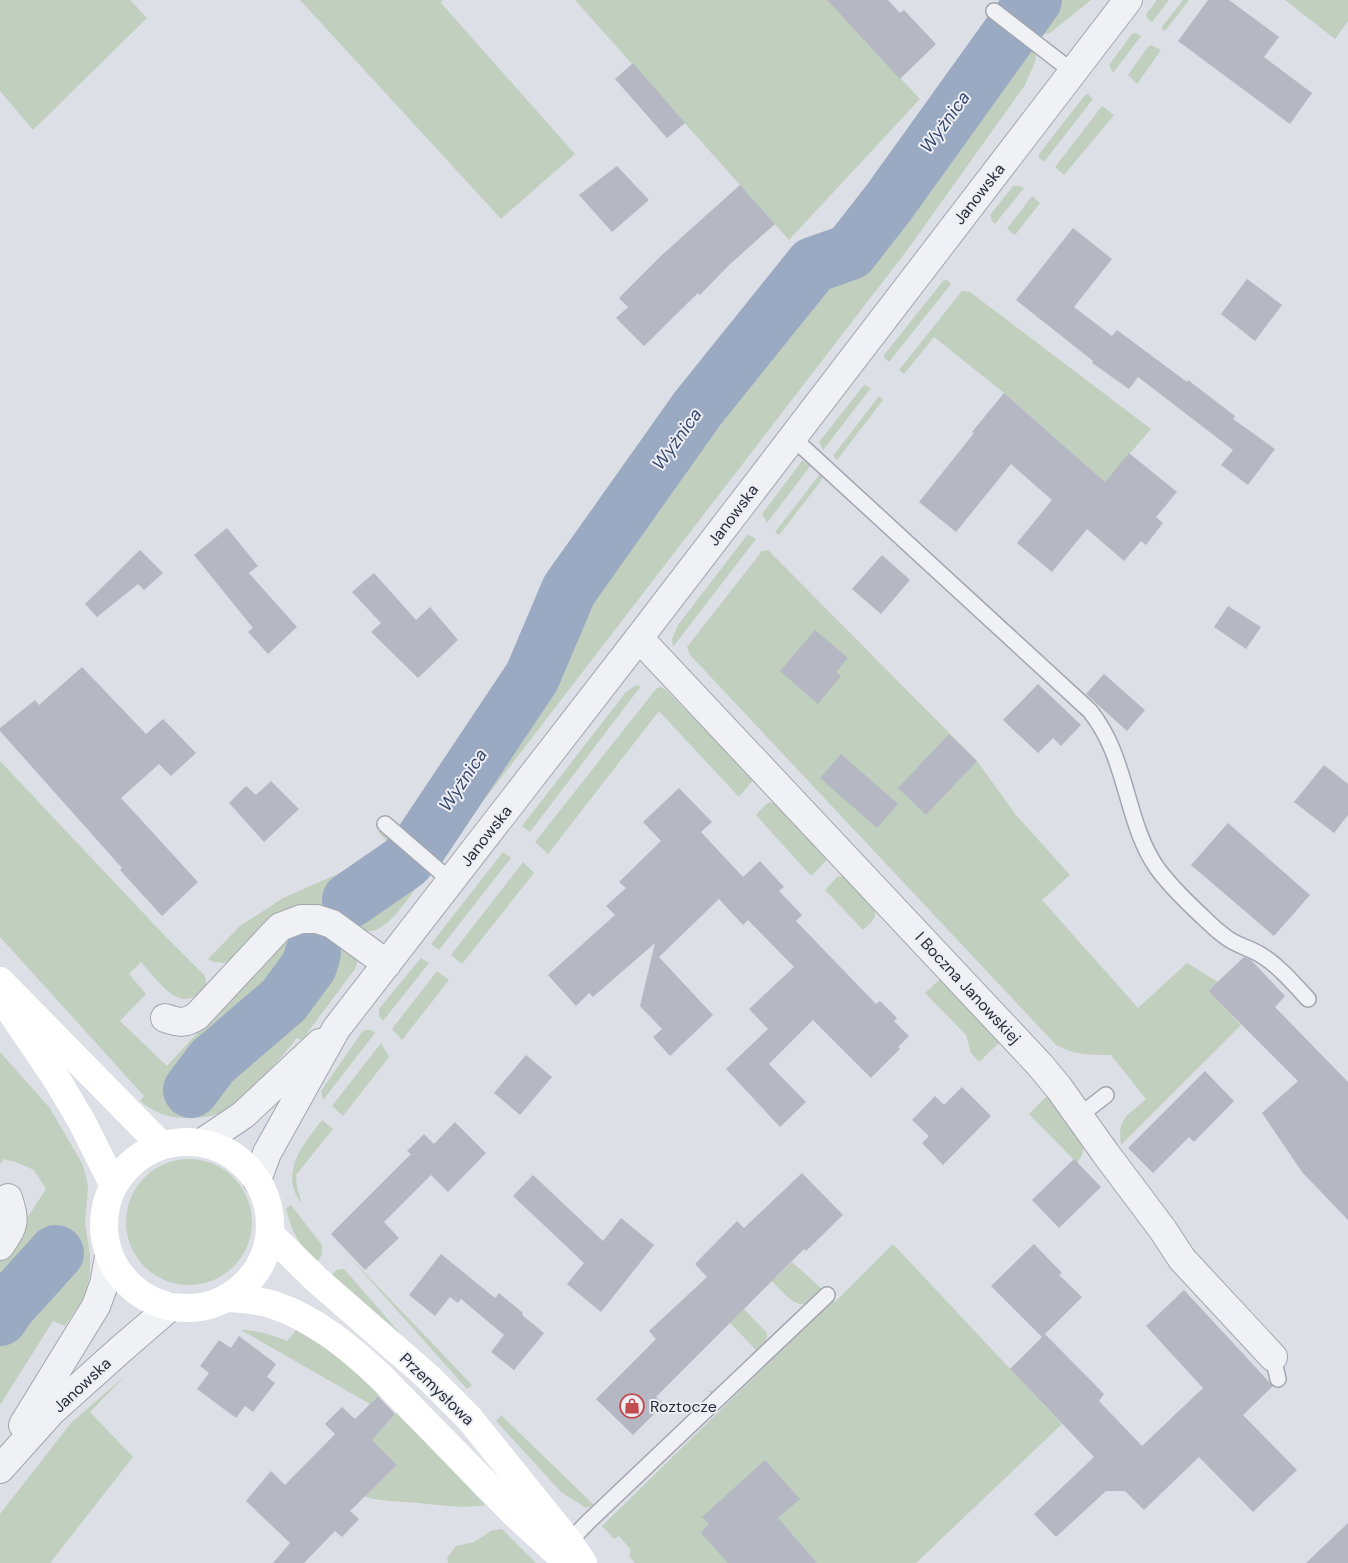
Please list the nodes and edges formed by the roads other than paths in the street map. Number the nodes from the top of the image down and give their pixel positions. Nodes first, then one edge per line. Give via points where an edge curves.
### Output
1 (1128, 0) edge
2 (999, 15) dead end
3 (1073, 72) junction
4 (792, 438) junction
5 (639, 638) junction
6 (385, 824) dead end
7 (451, 881) junction
8 (388, 964) junction
9 (0, 981) edge
10 (0, 996) edge
11 (1308, 999) dead end
12 (165, 1018) dead end
13 (336, 1029) junction
14 (1106, 1095) dead end
15 (1079, 1116) junction
16 (203, 1142) junction
17 (161, 1145) junction
18 (257, 1180) junction
19 (113, 1184) junction
20 (8, 1198) dead end
21 (270, 1234) junction
22 (0, 1246) edge
23 (109, 1256) junction
24 (827, 1295) dead end
25 (228, 1298) junction
26 (170, 1307) junction
27 (1279, 1366) dead end
28 (0, 1460) edge
29 (0, 1470) edge
30 (574, 1556) edge

1 - 3 street, Janowska
2 - 3 lane
3 - 4 street, Janowska
4 - 5 street, Janowska
4 - 11 lane via 1090,711 1110,744 1140,834 1156,866 1177,894 1225,938 1262,955
5 - 7 street, Janowska
5 - 15 street, I Boczna Janowskiej via 1040,1065
6 - 7 lane
7 - 8 street, Janowska
8 - 12 street via 332,924 318,919 301,919 280,928 197,1016 186,1022
8 - 13 street, Janowska
9 - 17 main road
10 - 19 main road via 56,1078
13 - 16 street, Janowska via 243,1115
13 - 18 street, Janowska via 267,1153
14 - 15 lane
15 - 27 street, I Boczna Janowskiej via 1182,1259
16 - 17 main road
16 - 18 main road via 234,1156
17 - 19 main road via 142,1154
18 - 21 main road via 268,1206
19 - 23 main road via 104,1212 104,1242
20 - 22 street via 14,1221
21 - 25 main road via 258,1267 248,1281
21 - 30 main road, Przemysłowa via 469,1418
23 - 26 main road via 131,1287 150,1300
23 - 28 street, Janowska via 96,1306
24 - 30 lane via 587,1523
25 - 26 main road via 204,1307
25 - 30 main road, Przemysłowa via 274,1305 316,1326 357,1355 515,1514
26 - 29 street, Janowska via 52,1411

